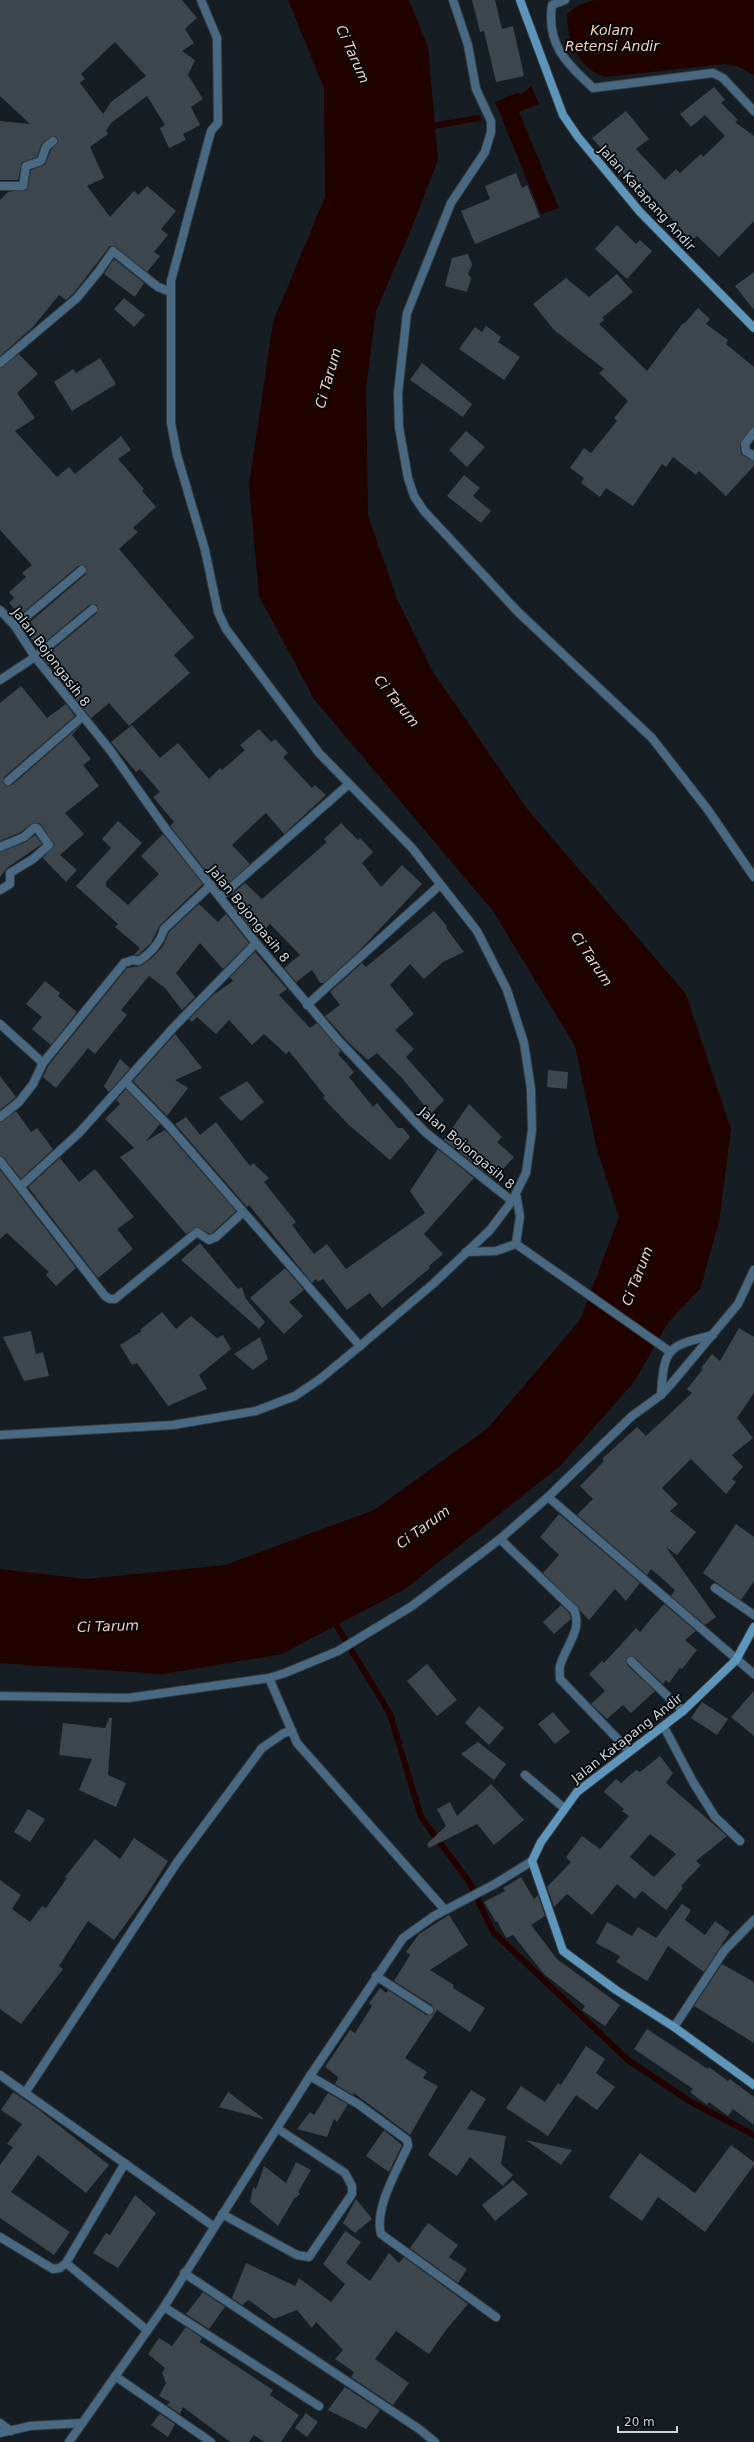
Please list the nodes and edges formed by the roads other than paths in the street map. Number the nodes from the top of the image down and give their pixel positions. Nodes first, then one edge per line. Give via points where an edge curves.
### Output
1 (201, 0) edge
2 (453, 0) edge
3 (520, 0) edge
4 (566, 0) edge
5 (754, 111) edge
6 (53, 141) dead end
7 (0, 186) edge
8 (171, 292) junction
9 (754, 328) edge
10 (0, 363) edge
11 (754, 432) edge
12 (754, 456) edge
13 (82, 570) dead end
14 (93, 609) dead end
15 (0, 610) edge
16 (15, 626) junction
17 (35, 657) junction
18 (0, 680) edge
19 (82, 717) junction
20 (8, 781) dead end
21 (349, 784) junction
22 (0, 847) edge
23 (754, 877) edge
24 (210, 885) junction
25 (440, 885) junction
26 (0, 890) edge
27 (220, 898) junction
28 (256, 943) junction
29 (308, 1005) junction
30 (0, 1024) edge
31 (43, 1063) junction
32 (126, 1082) junction
33 (0, 1117) edge
34 (0, 1161) edge
35 (21, 1186) junction
36 (514, 1198) junction
37 (242, 1213) junction
38 (516, 1244) junction
39 (466, 1252) junction
40 (754, 1270) edge
41 (713, 1335) junction
42 (360, 1346) junction
43 (669, 1351) junction
44 (661, 1395) junction
45 (0, 1435) edge
46 (548, 1497) junction
47 (500, 1539) junction
48 (715, 1588) dead end
49 (754, 1615) edge
50 (754, 1627) edge
51 (736, 1660) junction
52 (631, 1661) dead end
53 (754, 1674) edge
54 (269, 1678) junction
55 (0, 1696) edge
56 (684, 1711) junction
57 (664, 1726) junction
58 (292, 1731) junction
59 (629, 1752) junction
60 (525, 1775) dead end
61 (564, 1808) junction
62 (740, 1842) dead end
63 (532, 1861) junction
64 (445, 1910) junction
65 (754, 1920) edge
66 (376, 1976) junction
67 (429, 2010) dead end
68 (674, 2027) junction
69 (0, 2075) edge
70 (310, 2076) junction
71 (754, 2084) edge
72 (25, 2093) junction
73 (278, 2130) junction
74 (124, 2163) junction
75 (222, 2214) junction
76 (213, 2226) junction
77 (0, 2237) edge
78 (66, 2263) junction
79 (184, 2273) junction
80 (164, 2307) junction
81 (496, 2317) dead end
82 (147, 2330) junction
83 (115, 2376) junction
84 (319, 2406) dead end
85 (0, 2423) edge
86 (82, 2423) junction
87 (11, 2431) junction
88 (0, 2433) edge
89 (69, 2442) edge
90 (210, 2442) edge
91 (435, 2442) edge

1 - 8 street via 216,38 218,123 211,130 183,229 171,281
2 - 23 street via 468,44 476,89 491,121 492,132 485,152 451,204 406,313 398,393 399,427 408,478 414,496 513,606 652,738 708,810
3 - 9 street, Jalan Katapang Andir via 563,115 578,137 640,212
4 - 5 street via 552,6 550,22 563,59 593,88 713,73 723,78
6 - 7 street via 46,147 41,161 26,166 22,186
8 - 10 street via 158,287 113,251 77,298
8 - 21 street via 171,423 177,455 205,550 218,612 226,629 319,753
11 - 12 street via 745,444 746,451
13 - 16 street
14 - 17 street
15 - 16 street, Jalan Bojongasih 8
16 - 17 street, Jalan Bojongasih 8
17 - 18 street
17 - 19 street, Jalan Bojongasih 8
19 - 20 street
19 - 24 street, Jalan Bojongasih 8 via 110,750 165,828
21 - 25 street via 412,848
21 - 27 street
22 - 26 street via 24,837 34,828 37,828 48,845 33,860 10,873 10,884
24 - 27 street, Jalan Bojongasih 8
24 - 31 street via 164,929 162,938 146,956 139,961 124,963
25 - 29 street
25 - 36 street via 477,931 507,990 524,1043 531,1089 532,1130 526,1173
27 - 28 street, Jalan Bojongasih 8
28 - 29 street, Jalan Bojongasih 8
28 - 32 street via 174,1027
29 - 36 street, Jalan Bojongasih 8 via 424,1132
30 - 31 street
31 - 33 street via 19,1102
32 - 35 street via 79,1133
32 - 37 street via 168,1125
34 - 35 street
35 - 37 street via 105,1296 110,1299 115,1299 196,1232 209,1240 216,1237
36 - 38 street via 520,1216
36 - 39 street via 490,1230
37 - 42 street
38 - 39 street via 483,1253
38 - 43 street
39 - 42 street
40 - 41 street via 738,1304
41 - 43 street via 680,1343
41 - 44 street
42 - 45 street via 295,1396 256,1411 173,1425
43 - 44 street via 662,1375
44 - 46 street via 632,1416
46 - 47 street
46 - 51 street
47 - 54 street via 412,1606 338,1650
47 - 59 street via 574,1610 577,1616 574,1639 560,1666 560,1679
48 - 49 street
50 - 51 street, Jalan Katapang Andir
51 - 53 street
51 - 56 street, Jalan Katapang Andir
52 - 56 street
54 - 55 street via 128,1698
54 - 58 street
56 - 57 street, Jalan Katapang Andir
57 - 59 street, Jalan Katapang Andir
57 - 62 street via 693,1782 716,1817
58 - 64 street via 297,1743
58 - 72 street via 284,1733 262,1748 178,1861
59 - 61 street, Jalan Katapang Andir via 577,1792
60 - 61 street
61 - 63 street, Jalan Katapang Andir via 541,1842
63 - 64 street
63 - 68 street via 563,1951 616,1990
64 - 66 street via 403,1938
65 - 68 street via 724,1951
66 - 67 street
66 - 70 street
68 - 71 street
69 - 72 street
70 - 73 street
70 - 81 street via 358,2104 407,2140 408,2146 382,2206 379,2226 381,2234
72 - 74 street
73 - 75 street
73 - 75 street via 345,2173 352,2186 352,2194 309,2257 297,2255
74 - 76 street
74 - 78 street
75 - 76 street
76 - 79 street
77 - 78 street via 53,2269 60,2268
78 - 82 street
79 - 80 street
79 - 91 street
80 - 82 street
80 - 84 street
82 - 83 street
83 - 86 street
83 - 90 street
85 - 87 street
86 - 87 street via 30,2426
86 - 89 street
87 - 88 street

